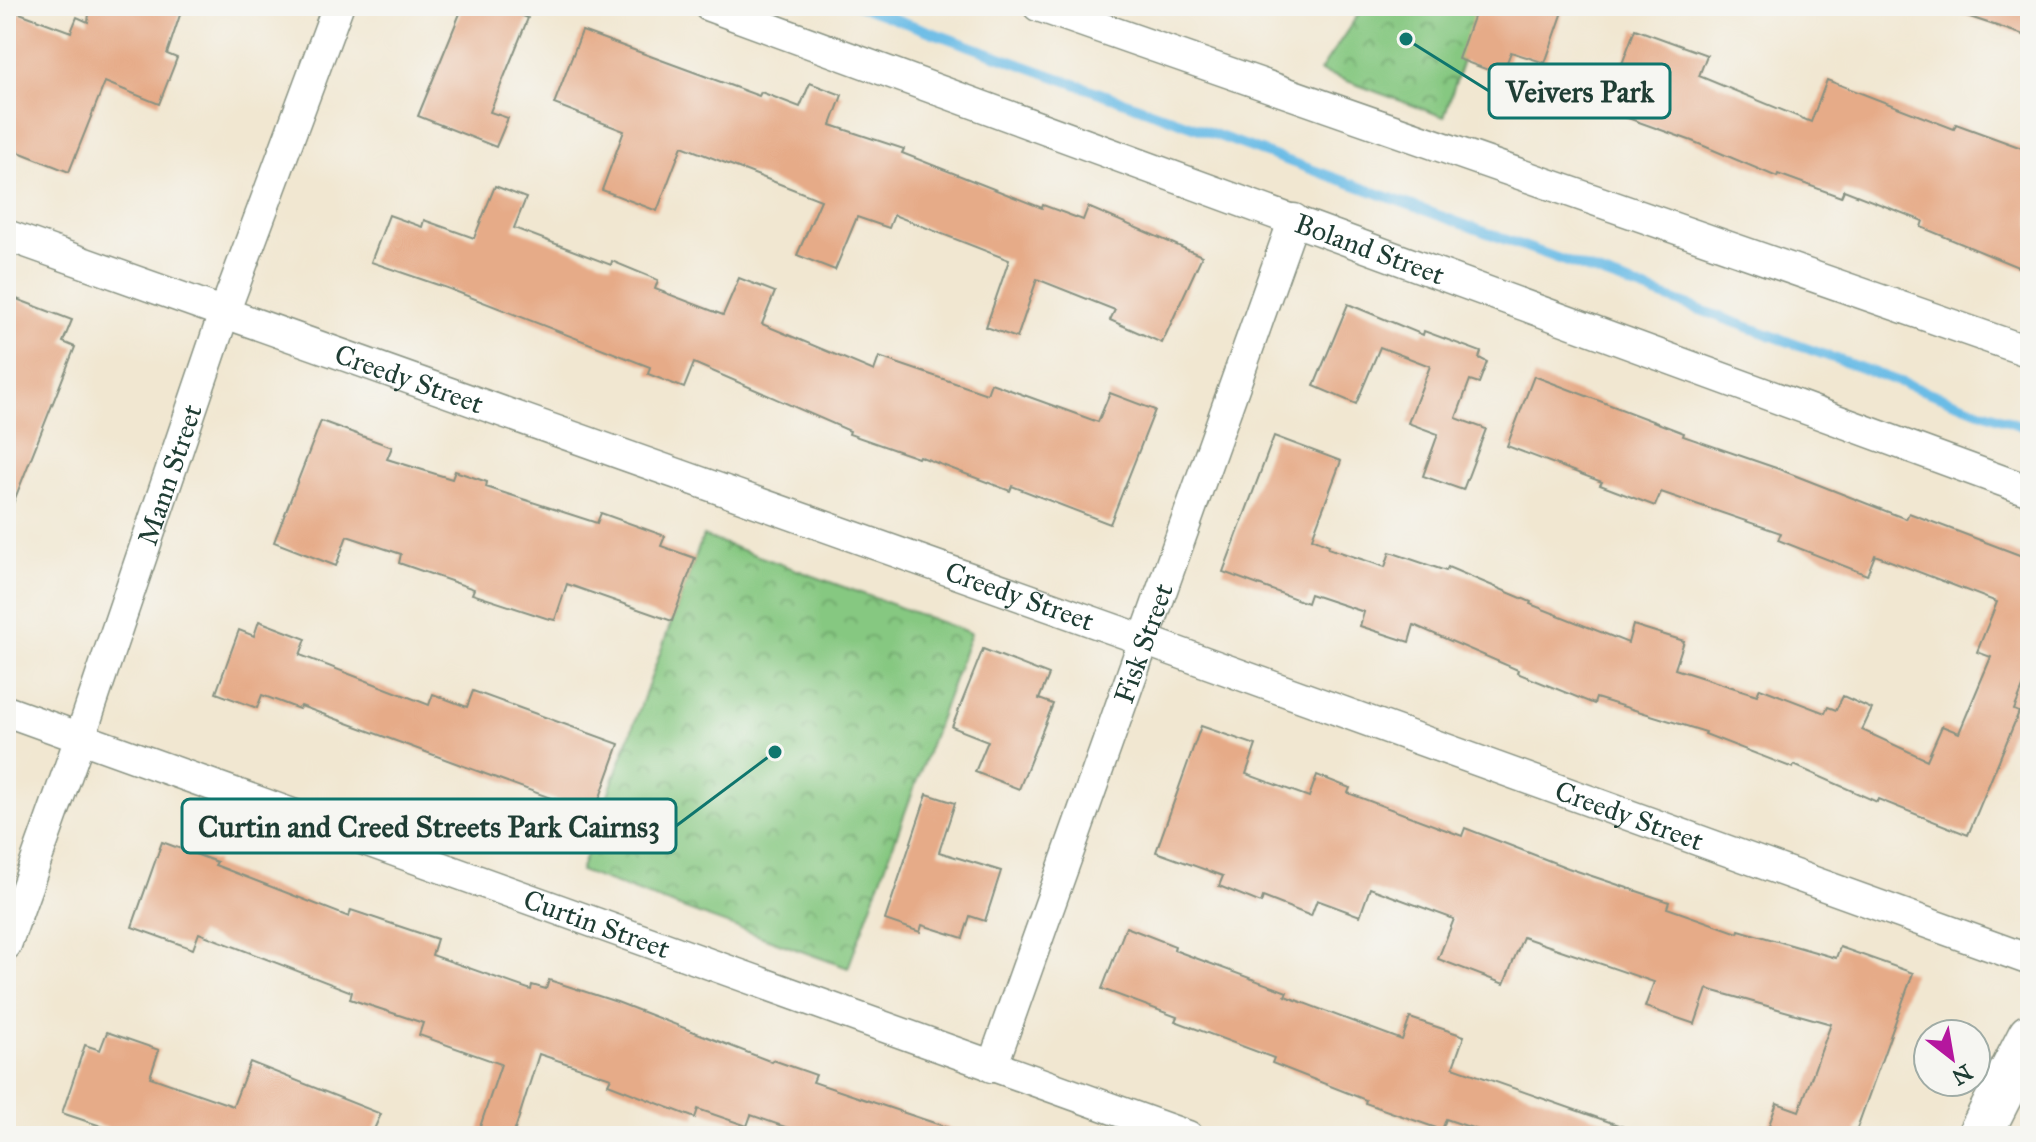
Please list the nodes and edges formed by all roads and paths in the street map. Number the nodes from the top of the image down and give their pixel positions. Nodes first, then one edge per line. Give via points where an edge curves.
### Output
1 (338, 6) edge
2 (709, 6) edge
3 (1038, 6) edge
4 (1294, 219) junction
5 (6, 235) edge
6 (224, 313) junction
7 (2030, 352) edge
8 (2030, 491) edge
9 (1144, 640) junction
10 (6, 711) edge
11 (80, 738) junction
12 (6, 945) edge
13 (2030, 960) edge
14 (2030, 1039) edge
15 (992, 1067) junction
16 (1188, 1136) edge
17 (1979, 1136) edge
18 (2009, 1136) edge

1 - 6 street, Mann Street
2 - 4 street, Boland Street
3 - 7 street
4 - 8 street, Boland Street
4 - 9 street, Fisk Street
5 - 6 street, Creedy Street
6 - 9 street, Creedy Street
6 - 11 street, Mann Street
9 - 13 street, Creedy Street
9 - 15 street, Fisk Street
10 - 11 street, Curtin Street
11 - 12 street, Mann Street
11 - 15 street, Curtin Street
14 - 17 street
14 - 18 street
15 - 16 street, Curtin Street

